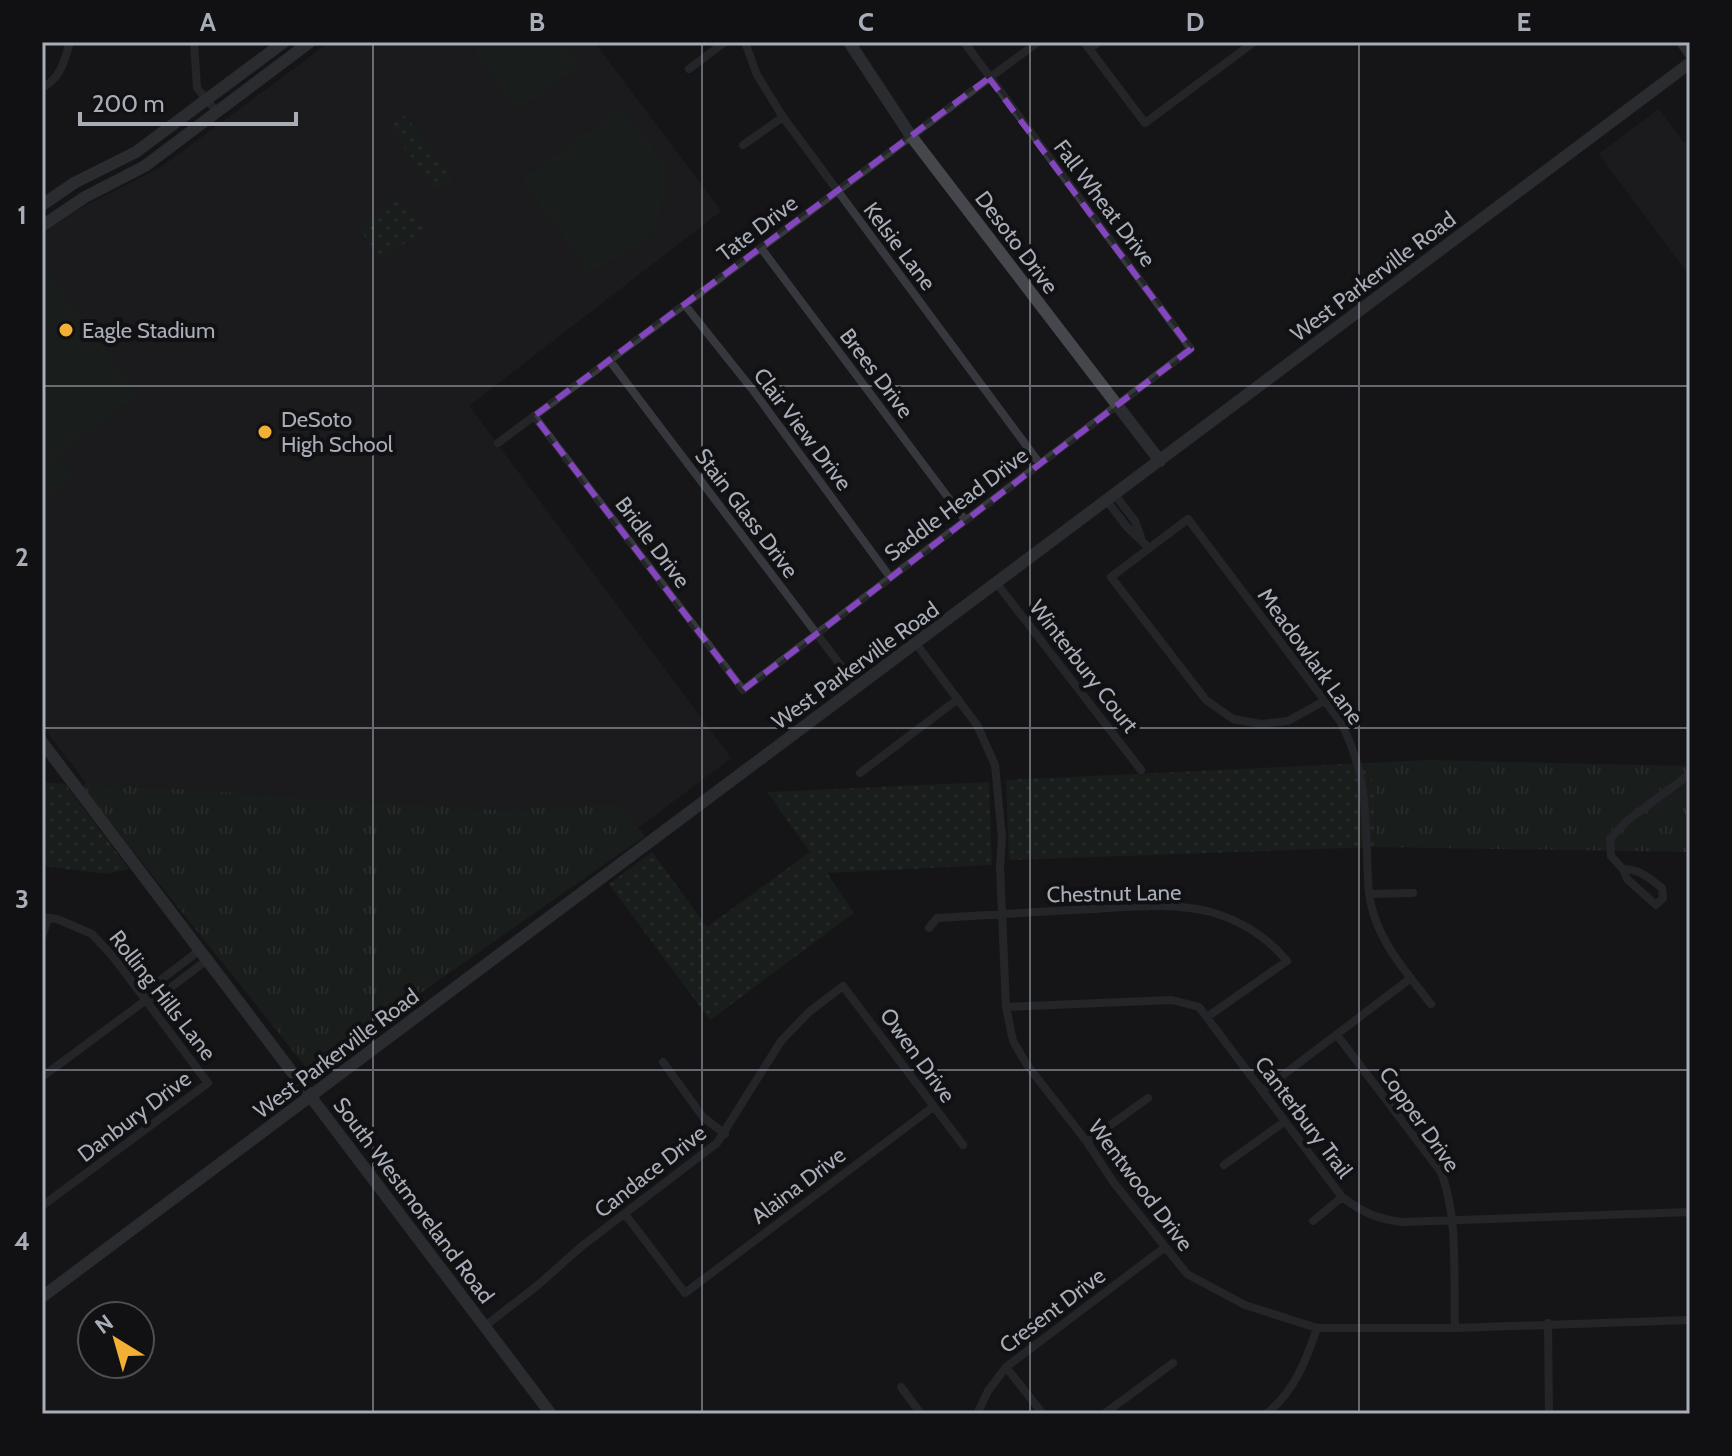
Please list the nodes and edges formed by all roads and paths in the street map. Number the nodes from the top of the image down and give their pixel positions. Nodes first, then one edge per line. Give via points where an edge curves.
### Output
1 (70, 42) edge
2 (194, 42) edge
3 (284, 42) edge
4 (310, 42) edge
5 (725, 42) edge
6 (745, 42) edge
7 (849, 42) edge
8 (964, 42) edge
9 (1038, 42) edge
10 (1099, 42) edge
11 (1254, 42) edge
12 (1682, 42) edge
13 (1087, 46) edge
14 (1690, 53) edge
15 (1690, 63) edge
16 (689, 69) dead end
17 (989, 78) junction
18 (42, 88) edge
19 (206, 100) junction
20 (217, 112) junction
21 (783, 117) junction
22 (911, 136) junction
23 (743, 145) dead end
24 (836, 192) junction
25 (42, 205) edge
26 (42, 226) edge
27 (761, 248) junction
28 (685, 305) junction
29 (1191, 349) joint
30 (610, 361) junction
31 (1117, 407) junction
32 (534, 416) junction
33 (498, 443) dead end
34 (1160, 461) junction
35 (1040, 464) junction
36 (1111, 498) junction
37 (965, 520) junction
38 (1149, 548) junction
39 (890, 577) junction
40 (998, 585) junction
41 (816, 633) junction
42 (917, 645) junction
43 (857, 687) junction
44 (743, 690) joint
45 (958, 699) junction
46 (1324, 701) junction
47 (42, 742) edge
48 (1141, 770) dead end
49 (860, 773) dead end
50 (1690, 774) edge
51 (1623, 869) junction
52 (1413, 893) dead end
53 (1369, 894) junction
54 (1001, 914) junction
55 (45, 918) edge
56 (929, 928) dead end
57 (42, 937) edge
58 (204, 955) junction
59 (1411, 978) junction
60 (843, 986) joint
61 (146, 1000) junction
62 (1431, 1004) dead end
63 (1006, 1007) junction
64 (1207, 1017) junction
65 (1337, 1035) junction
66 (663, 1062) dead end
67 (42, 1077) edge
68 (208, 1083) joint
69 (1262, 1091) junction
70 (311, 1096) junction
71 (1148, 1098) dead end
72 (933, 1107) junction
73 (1284, 1122) junction
74 (725, 1134) junction
75 (1087, 1142) junction
76 (963, 1145) dead end
77 (1224, 1165) dead end
78 (1342, 1197) junction
79 (42, 1206) edge
80 (1690, 1212) edge
81 (625, 1214) junction
82 (1313, 1221) dead end
83 (1451, 1221) junction
84 (1164, 1248) junction
85 (42, 1296) edge
86 (1690, 1320) edge
87 (1548, 1323) junction
88 (485, 1326) junction
89 (1317, 1328) junction
90 (1455, 1328) junction
91 (1173, 1363) dead end
92 (1006, 1367) junction
93 (901, 1387) dead end
94 (551, 1414) edge
95 (921, 1414) edge
96 (977, 1414) edge
97 (1043, 1414) edge
98 (1104, 1414) edge
99 (1266, 1414) edge
100 (1549, 1414) edge

1 - 18 street via 61,72
2 - 19 street via 197,88
3 - 19 main road
4 - 20 main road
5 - 16 street
6 - 21 street, Kelsie Lane via 757,75
7 - 22 main road, Desoto Drive
8 - 17 street, Fall Wheat Drive
9 - 17 street, Tate Drive
10 - 13 street
11 - 13 street via 1145,123
12 - 14 main road
15 - 34 main road, West Parkerville Road
17 - 22 street, Tate Drive
17 - 29 street, Fall Wheat Drive
19 - 20 street
19 - 25 main road via 136,152
20 - 26 main road via 145,166
21 - 23 street
21 - 24 street, Kelsie Lane
22 - 24 street, Tate Drive
22 - 31 main road, Desoto Drive
24 - 27 street, Tate Drive
24 - 35 street, Kelsie Lane
27 - 28 street, Tate Drive
27 - 37 street, Brees Drive
28 - 30 street, Tate Drive
28 - 39 street, Clair View Drive
29 - 31 street, Saddle Head Drive
30 - 32 street, Tate Drive
30 - 41 street, Stain Glass Drive
31 - 34 main road, Desoto Drive
31 - 35 street, Saddle Head Drive
32 - 33 street, Tate Drive
32 - 44 street, Bridle Drive
34 - 36 main road, West Parkerville Road
35 - 37 street, Saddle Head Drive
36 - 38 street via 1135,521
36 - 40 main road, West Parkerville Road
37 - 39 street, Saddle Head Drive
38 - 46 street, Meadowlark Lane via 1188,519
38 - 46 street via 1111,577 1206,700 1233,719 1261,724 1288,721
39 - 41 street, Saddle Head Drive
40 - 42 main road, West Parkerville Road
40 - 48 street, Winterbury Court
41 - 43 street, Stain Glass Drive
41 - 44 street, Saddle Head Drive
42 - 43 main road, West Parkerville Road
42 - 45 street, Wentwood Drive
43 - 70 main road, West Parkerville Road
45 - 49 street
45 - 54 street, Wentwood Drive via 995,765
46 - 53 street, Meadowlark Lane via 1355,749 1364,781
47 - 58 main road, South Westmoreland Road
50 - 51 street via 1610,839 1611,856
51 - 51 street via 1656,905 1663,898 1662,888 1646,875
52 - 53 street
53 - 59 street, Meadowlark Lane via 1386,942
54 - 56 street, Chestnut Lane via 937,918
54 - 63 street, Wentwood Drive
54 - 64 street, Chestnut Lane via 1181,907 1210,912 1257,932 1287,961
55 - 57 street
55 - 61 street, Rolling Hills Lane via 92,934
58 - 61 street via 150,988
58 - 70 main road, South Westmoreland Road
59 - 62 street, Meadowlark Lane
59 - 65 street
60 - 72 street, Owen Drive
60 - 74 street, Candace Drive via 781,1041
61 - 67 street
61 - 68 street, Rolling Hills Lane
63 - 64 street, Canterbury Trail via 1172,1000 1199,1007
63 - 75 street, Wentwood Drive via 1013,1041 1027,1065
64 - 69 street, Canterbury Trail
65 - 69 street
65 - 83 street, Copper Drive via 1441,1172
66 - 74 street via 703,1117
68 - 79 street, Danbury Drive
69 - 73 street, Canterbury Trail
70 - 85 main road, West Parkerville Road
70 - 88 main road, South Westmoreland Road
71 - 75 street
72 - 76 street, Owen Drive
72 - 81 street, Alaina Drive via 685,1293
73 - 77 street
73 - 78 street, Canterbury Trail
74 - 81 street, Candace Drive
75 - 84 street, Wentwood Drive
78 - 82 street
78 - 83 street, Canterbury Trail via 1379,1220
80 - 83 street, Canterbury Trail
81 - 88 street, Candace Drive
83 - 90 street, Copper Drive
84 - 89 street, Wentwood Drive via 1201,1283 1245,1305
84 - 92 street, Cresent Drive
86 - 87 street, Wentwood Drive
87 - 90 street, Wentwood Drive
87 - 100 street
88 - 94 main road, South Westmoreland Road
89 - 90 street, Wentwood Drive
89 - 99 street via 1304,1366 1282,1402
91 - 98 street
92 - 96 street, Cresent Drive
92 - 97 street
93 - 95 street

